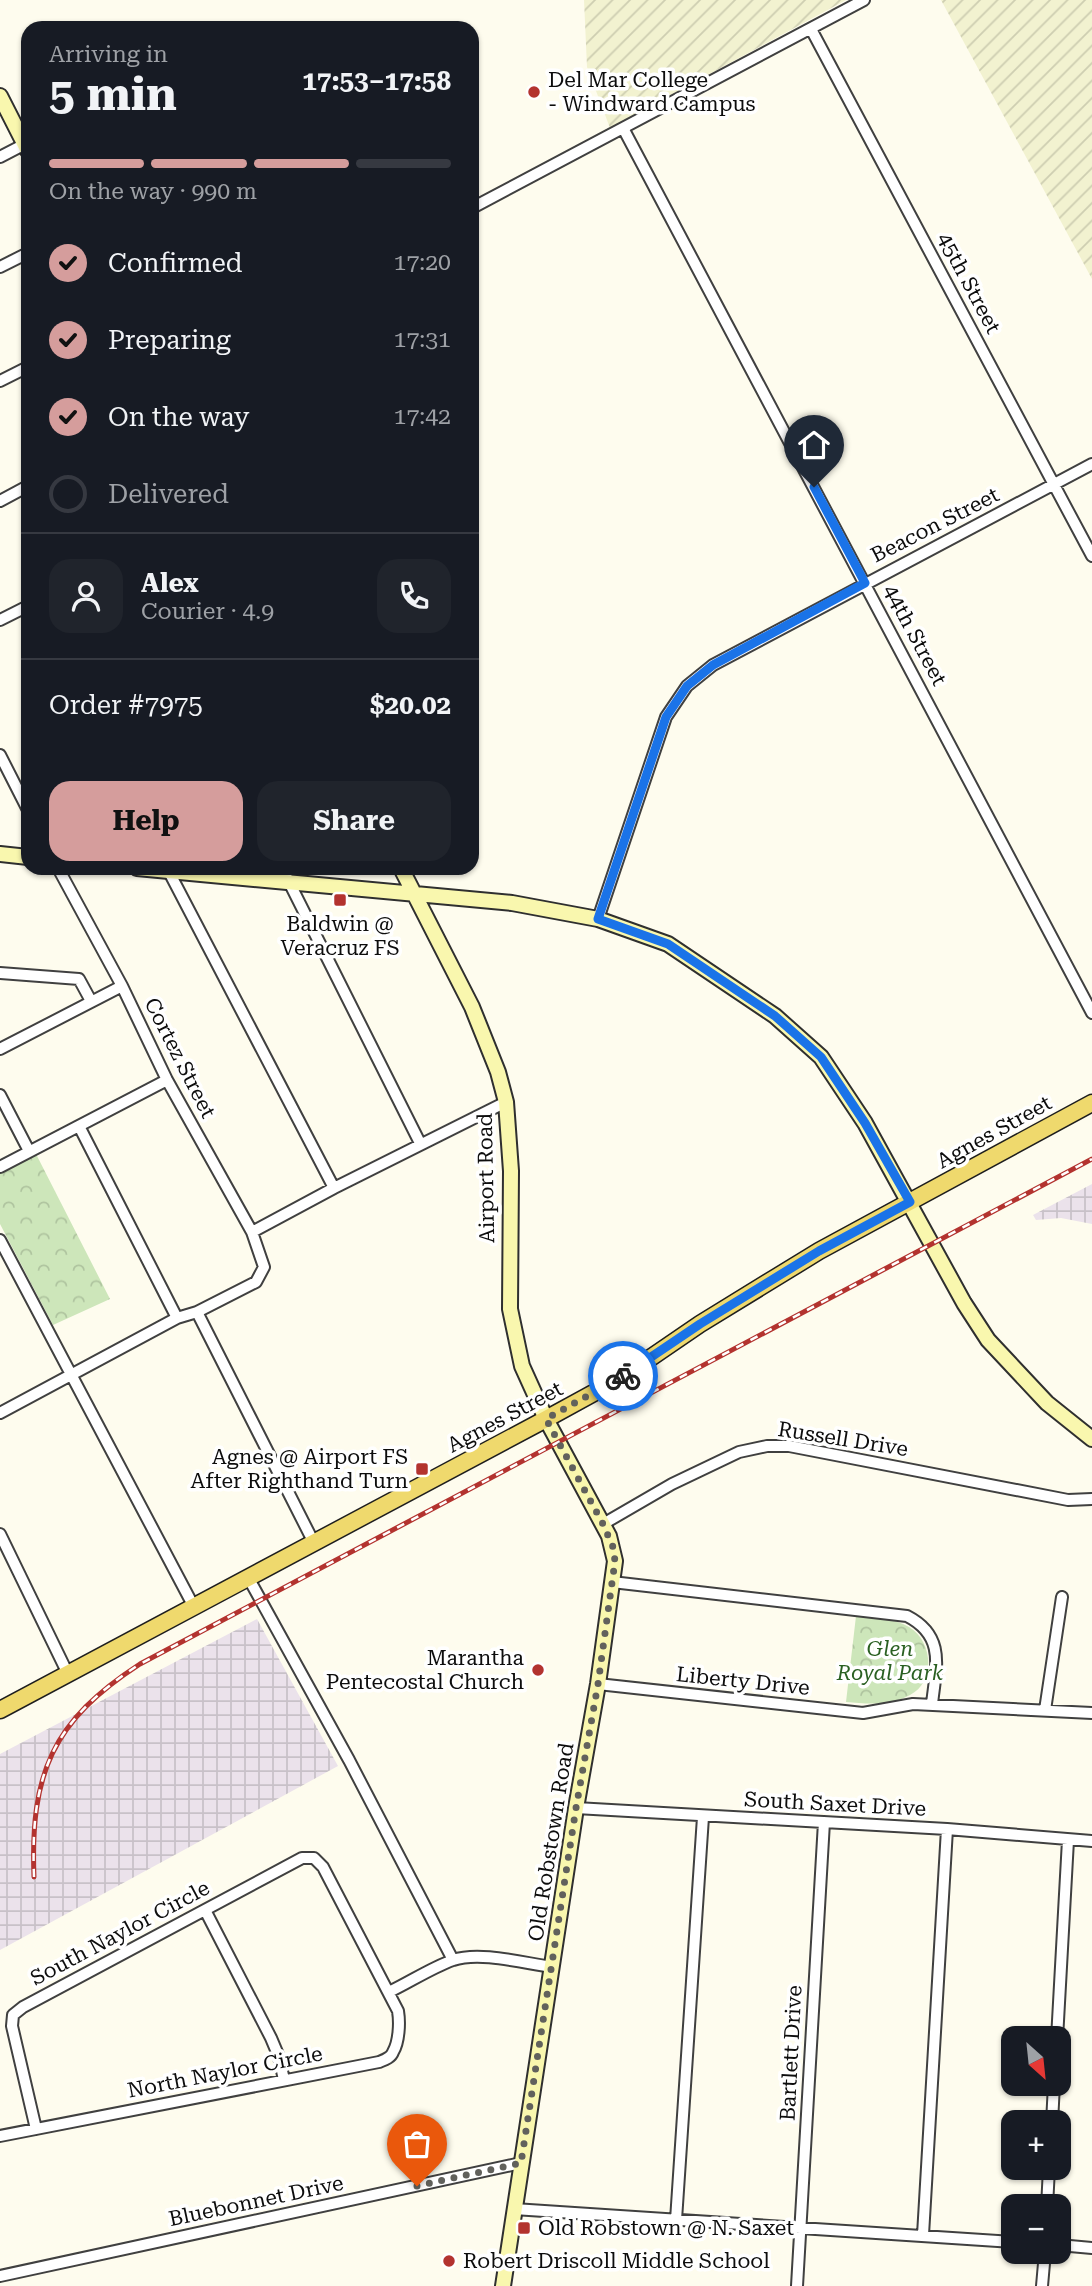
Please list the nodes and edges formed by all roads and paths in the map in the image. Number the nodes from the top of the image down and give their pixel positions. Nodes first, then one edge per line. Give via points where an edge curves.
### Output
1 (864, 0) edge
2 (811, 29) junction
3 (0, 96) edge
4 (623, 128) junction
5 (21, 138) edge
6 (21, 150) edge
7 (0, 157) edge
8 (479, 204) edge
9 (21, 256) edge
10 (0, 267) edge
11 (21, 371) edge
12 (0, 382) edge
13 (1092, 464) edge
14 (1055, 485) junction
15 (21, 490) edge
16 (0, 501) edge
17 (1092, 556) edge
18 (865, 583) junction
19 (21, 610) edge
20 (0, 620) edge
21 (0, 755) edge
22 (21, 796) edge
23 (0, 854) edge
24 (21, 856) edge
25 (62, 875) edge
26 (171, 875) edge
27 (215, 875) edge
28 (286, 875) edge
29 (405, 875) edge
30 (290, 883) junction
31 (415, 894) junction
32 (598, 919) junction
33 (0, 973) edge
34 (122, 986) junction
35 (91, 1002) junction
36 (1092, 1013) edge
37 (0, 1049) edge
38 (167, 1080) junction
39 (0, 1095) edge
40 (506, 1102) junction
41 (1092, 1103) edge
42 (79, 1126) junction
43 (420, 1143) junction
44 (29, 1151) junction
45 (0, 1167) edge
46 (334, 1188) junction
47 (910, 1202) junction
48 (252, 1232) junction
49 (0, 1240) edge
50 (197, 1312) junction
51 (177, 1318) junction
52 (70, 1374) junction
53 (0, 1413) edge
54 (546, 1419) junction
55 (1092, 1439) edge
56 (1092, 1499) edge
57 (603, 1524) junction
58 (0, 1534) edge
59 (314, 1543) junction
60 (248, 1579) junction
61 (612, 1582) junction
62 (1062, 1597) dead end
63 (194, 1607) junction
64 (68, 1674) junction
65 (598, 1684) junction
66 (932, 1704) junction
67 (0, 1710) edge
68 (1045, 1710) junction
69 (1092, 1713) edge
70 (576, 1808) junction
71 (703, 1816) junction
72 (824, 1822) junction
73 (947, 1829) junction
74 (1068, 1840) junction
75 (1092, 1841) edge
76 (314, 1858) joint
77 (205, 1910) junction
78 (453, 1960) junction
79 (552, 1967) junction
80 (389, 1993) junction
81 (1058, 2026) edge
82 (284, 2080) junction
83 (36, 2129) junction
84 (0, 2136) edge
85 (521, 2163) junction
86 (514, 2209) junction
87 (676, 2220) junction
88 (800, 2227) junction
89 (923, 2235) junction
90 (1001, 2241) edge
91 (1071, 2246) edge
92 (1092, 2248) edge
93 (1044, 2264) edge
94 (0, 2276) edge
95 (503, 2286) edge
96 (797, 2286) edge
97 (1042, 2286) edge

1 - 2 street
2 - 4 street
2 - 14 street, 45th Street
3 - 5 street
4 - 8 street
4 - 18 street, 44th Street
6 - 7 street
9 - 10 street
11 - 12 street
13 - 14 street, Beacon Street
14 - 17 street, 45th Street
14 - 18 street, Beacon Street
15 - 16 street
18 - 32 street, Beacon Street via 713,665 687,686 666,717
18 - 36 street, 44th Street
19 - 20 street
21 - 22 street
23 - 24 street
25 - 34 street, Cortez Street
26 - 46 street
27 - 30 street
28 - 30 street
29 - 31 street, Airport Road
30 - 31 street
30 - 43 street
31 - 32 street via 512,903
31 - 40 street, Airport Road via 472,1007
32 - 47 street via 668,944 775,1016 821,1057
33 - 35 street via 79,979
34 - 35 street
34 - 38 street, Cortez Street
35 - 37 street
38 - 42 street
38 - 48 street, Cortez Street
39 - 44 street
40 - 43 street
40 - 54 street, Airport Road via 511,1171 510,1308 522,1366
41 - 47 main road, Agnes Street
42 - 44 street
42 - 51 street
43 - 46 street
44 - 45 street
46 - 48 street
47 - 54 main road, Agnes Street via 819,1251 621,1378
47 - 55 street via 988,1340 1047,1403
48 - 50 street, Cortez Street via 264,1267 256,1282
49 - 52 street
50 - 51 street
50 - 59 street
51 - 52 street
52 - 53 street
52 - 63 street
54 - 57 street, Old Robstown Road
54 - 59 main road, Agnes Street
56 - 57 street, Russell Drive via 1069,1500 789,1446 766,1446 739,1452 672,1484
57 - 61 street, Old Robstown Road via 613,1547
58 - 64 street
59 - 60 main road, Agnes Street
60 - 63 main road, Agnes Street
60 - 78 street
61 - 65 street, Old Robstown Road
61 - 66 street via 906,1616 924,1627 937,1654
62 - 68 street
63 - 64 main road, Agnes Street
64 - 67 main road, Agnes Street
65 - 66 street, Liberty Drive via 863,1713
65 - 70 street, Old Robstown Road
66 - 68 street, Liberty Drive
68 - 69 street, Liberty Drive
70 - 71 street, South Saxet Drive
70 - 79 street, Old Robstown Road
71 - 72 street, South Saxet Drive
71 - 87 street
72 - 73 street, South Saxet Drive
72 - 88 street, Bartlett Drive
73 - 74 street, South Saxet Drive
73 - 89 street
74 - 75 street, South Saxet Drive
74 - 81 street
76 - 77 street, South Naylor Circle via 302,1858
76 - 80 street, North Naylor Circle
77 - 82 street via 271,2038
77 - 83 street, South Naylor Circle via 13,2015
78 - 79 street via 485,1957
78 - 80 street
79 - 85 street, Old Robstown Road
80 - 82 street, North Naylor Circle via 400,2021 389,2057
82 - 83 street, North Naylor Circle
83 - 84 street, North Naylor Circle
85 - 86 street, Old Robstown Road
85 - 94 street, Bluebonnet Drive
86 - 87 street
86 - 95 street, Old Robstown Road
87 - 88 street
88 - 89 street
88 - 96 street, Bartlett Drive
89 - 90 street
91 - 92 street
93 - 97 street

